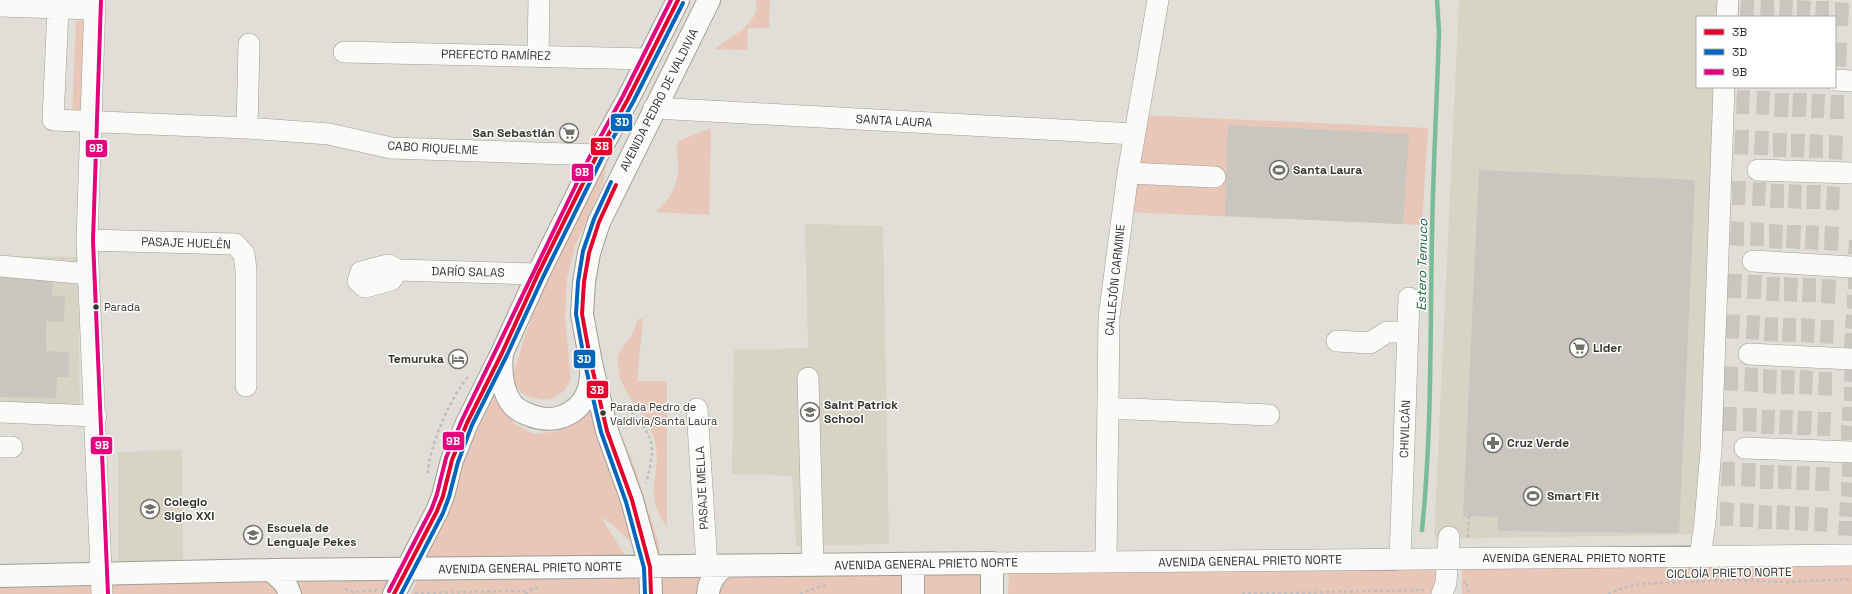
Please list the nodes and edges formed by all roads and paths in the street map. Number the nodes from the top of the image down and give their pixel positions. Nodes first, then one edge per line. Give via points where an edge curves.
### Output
1 (539, 0) edge
2 (678, 0) edge
3 (709, 0) edge
4 (1158, 0) edge
5 (1728, 0) edge
6 (94, 5) edge
7 (0, 6) edge
8 (58, 8) junction
9 (1727, 16) edge
10 (249, 44) dead end
11 (344, 52) dead end
12 (538, 56) junction
13 (648, 59) junction
14 (1836, 80) edge
15 (1852, 81) edge
16 (1724, 88) edge
17 (654, 108) junction
18 (91, 121) junction
19 (247, 128) junction
20 (1134, 134) junction
21 (597, 155) junction
22 (1758, 170) dead end
23 (1128, 172) junction
24 (1852, 173) edge
25 (1215, 177) dead end
26 (88, 240) junction
27 (1753, 261) dead end
28 (0, 266) edge
29 (1852, 267) edge
30 (398, 270) dead end
31 (89, 274) junction
32 (538, 274) junction
33 (1409, 298) dead end
34 (1408, 332) junction
35 (1337, 342) dead end
36 (502, 353) junction
37 (1749, 354) dead end
38 (1852, 359) edge
39 (591, 363) junction
40 (808, 378) dead end
41 (246, 386) dead end
42 (627, 407) dead end
43 (1108, 409) junction
44 (697, 410) dead end
45 (0, 412) edge
46 (1269, 415) dead end
47 (96, 416) junction
48 (1745, 448) dead end
49 (1852, 452) edge
50 (646, 483) dead end
51 (1469, 516) dead end
52 (1459, 535) joint
53 (1852, 555) edge
54 (1700, 557) junction
55 (1448, 559) junction
56 (1400, 560) junction
57 (1106, 562) junction
58 (913, 564) junction
59 (992, 564) junction
60 (813, 565) junction
61 (716, 566) junction
62 (650, 567) junction
63 (408, 569) junction
64 (271, 570) junction
65 (0, 576) edge
66 (1852, 579) edge
67 (102, 583) edge
68 (528, 591) dead end
69 (1435, 592) edge
70 (290, 594) edge
71 (404, 594) edge
72 (651, 594) edge
73 (708, 594) edge
74 (913, 594) edge
75 (992, 594) edge
76 (1242, 594) edge
77 (1608, 594) edge

1 - 12 street
2 - 13 main road
3 - 17 main road, AVENIDA PEDRO DE VALDIVIA
4 - 20 street, CALLEJÓN CARMINE
5 - 9 street
6 - 8 street
6 - 18 street
7 - 8 street
8 - 18 street, CABO RIQUELME via 53,120
10 - 19 street
11 - 12 street, PREFECTO RAMÍREZ
12 - 13 street, PREFECTO RAMÍREZ
13 - 21 main road
14 - 15 street
16 - 54 street via 1711,450
17 - 20 street, SANTA LAURA
17 - 39 main road, AVENIDA PEDRO DE VALDIVIA via 599,222 589,253 582,314
18 - 19 street, CABO RIQUELME
18 - 26 street
19 - 21 street, CABO RIQUELME via 329,134 391,148
20 - 23 street, CALLEJÓN CARMINE
21 - 32 main road
22 - 24 street
23 - 25 street
23 - 43 street, CALLEJÓN CARMINE via 1109,317
26 - 31 street
26 - 41 street, PASAJE HUELÉN via 235,244 244,254 246,269
27 - 29 street
28 - 31 street
30 - 32 street, DARÍO SALAS
31 - 47 street
32 - 36 main road
33 - 34 street, CHIVILCÁN
34 - 35 street via 1387,332 1370,343
34 - 56 street, CHIVILCÁN
36 - 39 main road via 504,389 512,405 519,411 546,420 567,415 582,403 592,379
36 - 63 main road via 467,423 452,460 437,511
37 - 38 street
39 - 62 main road, AVENIDA PEDRO DE VALDIVIA via 607,432 632,500
40 - 60 street
42 - 50 path via 647,430 652,446 652,460
43 - 46 street
43 - 57 street, CALLEJÓN CARMINE
44 - 61 street, PASAJE MELLA
45 - 47 street
47 - 67 street
48 - 49 street
51 - 52 path
52 - 55 street
53 - 54 street, AVENIDA GENERAL PRIETO NORTE
54 - 55 street, AVENIDA GENERAL PRIETO NORTE
55 - 56 street, AVENIDA GENERAL PRIETO NORTE
55 - 69 street via 1446,586
56 - 57 street, AVENIDA GENERAL PRIETO NORTE
57 - 59 street, AVENIDA GENERAL PRIETO NORTE
58 - 59 main road, AVENIDA GENERAL PRIETO NORTE
58 - 60 main road, AVENIDA GENERAL PRIETO NORTE
58 - 74 main road
59 - 75 main road
60 - 61 main road, AVENIDA GENERAL PRIETO NORTE
61 - 62 main road, AVENIDA GENERAL PRIETO NORTE
61 - 73 main road via 716,573 709,583
62 - 63 main road, AVENIDA GENERAL PRIETO NORTE
62 - 72 main road, AVENIDA PEDRO DE VALDIVIA
63 - 64 main road, AVENIDA GENERAL PRIETO NORTE
63 - 71 main road
64 - 67 main road, AVENIDA GENERAL PRIETO NORTE
64 - 70 main road via 285,583
65 - 67 main road, AVENIDA GENERAL PRIETO NORTE
66 - 77 path, CICLOÍA PRIETO NORTE via 1639,584
68 - 71 path
69 - 76 path

